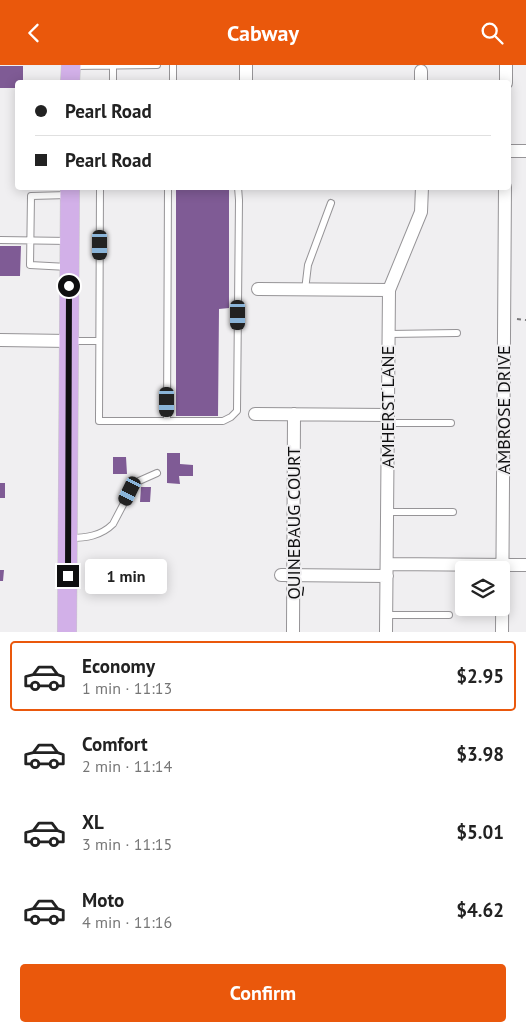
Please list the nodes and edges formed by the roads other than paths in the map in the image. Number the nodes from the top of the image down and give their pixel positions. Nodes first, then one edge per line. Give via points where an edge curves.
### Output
1 (113, 65) edge
2 (157, 65) edge
3 (173, 65) edge
4 (246, 65) edge
5 (506, 65) edge
6 (71, 71) edge
7 (113, 80) edge
8 (173, 80) edge
9 (246, 80) edge
10 (506, 80) edge
11 (511, 151) edge
12 (526, 151) edge
13 (100, 190) edge
14 (168, 190) edge
15 (238, 190) edge
16 (422, 190) edge
17 (505, 190) edge
18 (70, 191) edge
19 (331, 203) dead end
20 (0, 240) edge
21 (30, 240) junction
22 (69, 241) junction
23 (69, 267) junction
24 (258, 289) dead end
25 (305, 290) junction
26 (389, 291) junction
27 (457, 333) dead end
28 (388, 334) junction
29 (0, 340) edge
30 (69, 341) junction
31 (99, 341) junction
32 (255, 414) dead end
33 (294, 414) junction
34 (388, 419) junction
35 (167, 421) junction
36 (451, 423) dead end
37 (157, 473) dead end
38 (387, 512) junction
39 (453, 512) dead end
40 (68, 538) junction
41 (502, 561) edge
42 (510, 565) edge
43 (526, 565) edge
44 (455, 567) edge
45 (387, 570) junction
46 (287, 575) junction
47 (386, 615) junction
48 (449, 615) dead end
49 (502, 616) edge
50 (67, 632) edge
51 (293, 632) edge
52 (386, 632) edge
53 (502, 632) edge

1 - 2 lane
1 - 6 lane
1 - 7 lane
3 - 8 lane
4 - 9 street
5 - 10 street
11 - 12 street
13 - 31 lane
14 - 35 lane
15 - 35 lane via 237,411 223,421
16 - 26 street, AMHERST LANE via 421,212
17 - 41 street, AMBROSE DRIVE
18 - 21 lane via 32,196
18 - 22 main road
19 - 25 lane via 308,265
20 - 21 lane
21 - 22 lane
21 - 23 lane via 30,265
22 - 23 main road
23 - 30 main road
24 - 25 street
25 - 26 street
26 - 28 street, AMHERST LANE
27 - 28 lane
28 - 34 street, AMHERST LANE
29 - 30 street
30 - 31 lane
30 - 40 main road
31 - 35 lane via 99,421
32 - 33 street
33 - 34 street
33 - 46 street, QUINEBAUG COURT
34 - 36 lane
34 - 38 street, AMHERST LANE
37 - 40 lane via 134,485 110,528 93,536
38 - 39 lane
38 - 45 street, AMHERST LANE
40 - 50 main road
42 - 43 street
44 - 45 street
45 - 46 street
45 - 47 street, AMHERST LANE
46 - 51 street, QUINEBAUG COURT
47 - 48 lane
47 - 52 street, AMHERST LANE
49 - 53 street, AMBROSE DRIVE

